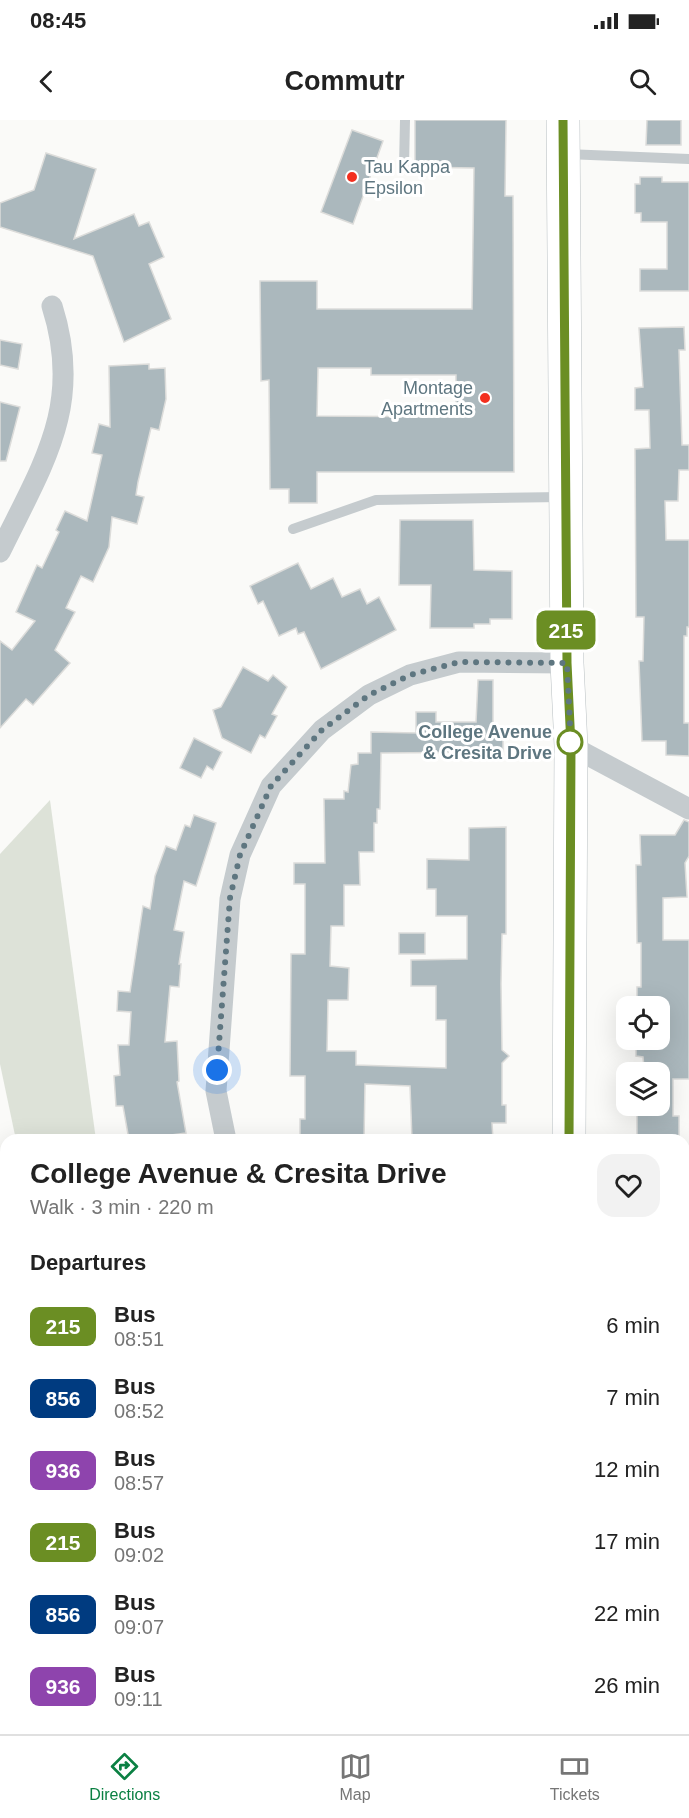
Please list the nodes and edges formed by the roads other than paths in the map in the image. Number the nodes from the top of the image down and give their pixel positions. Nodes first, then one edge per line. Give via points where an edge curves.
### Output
1 (405, 120) edge
2 (563, 120) edge
3 (563, 154) junction
4 (689, 159) edge
5 (404, 167) dead end
6 (52, 306) dead end
7 (565, 497) junction
8 (293, 529) dead end
9 (0, 552) edge
10 (567, 663) junction
11 (571, 746) junction
12 (689, 809) edge
13 (225, 1134) edge
14 (568, 1134) edge

1 - 5 lane
2 - 3 main road
3 - 4 lane
3 - 7 main road
6 - 9 street via 64,352 59,419
7 - 8 lane via 376,500
7 - 10 main road
10 - 11 main road
10 - 13 street via 459,662 410,675 369,695 322,730 271,786 240,855 230,898 216,1091
11 - 12 street
11 - 14 main road

